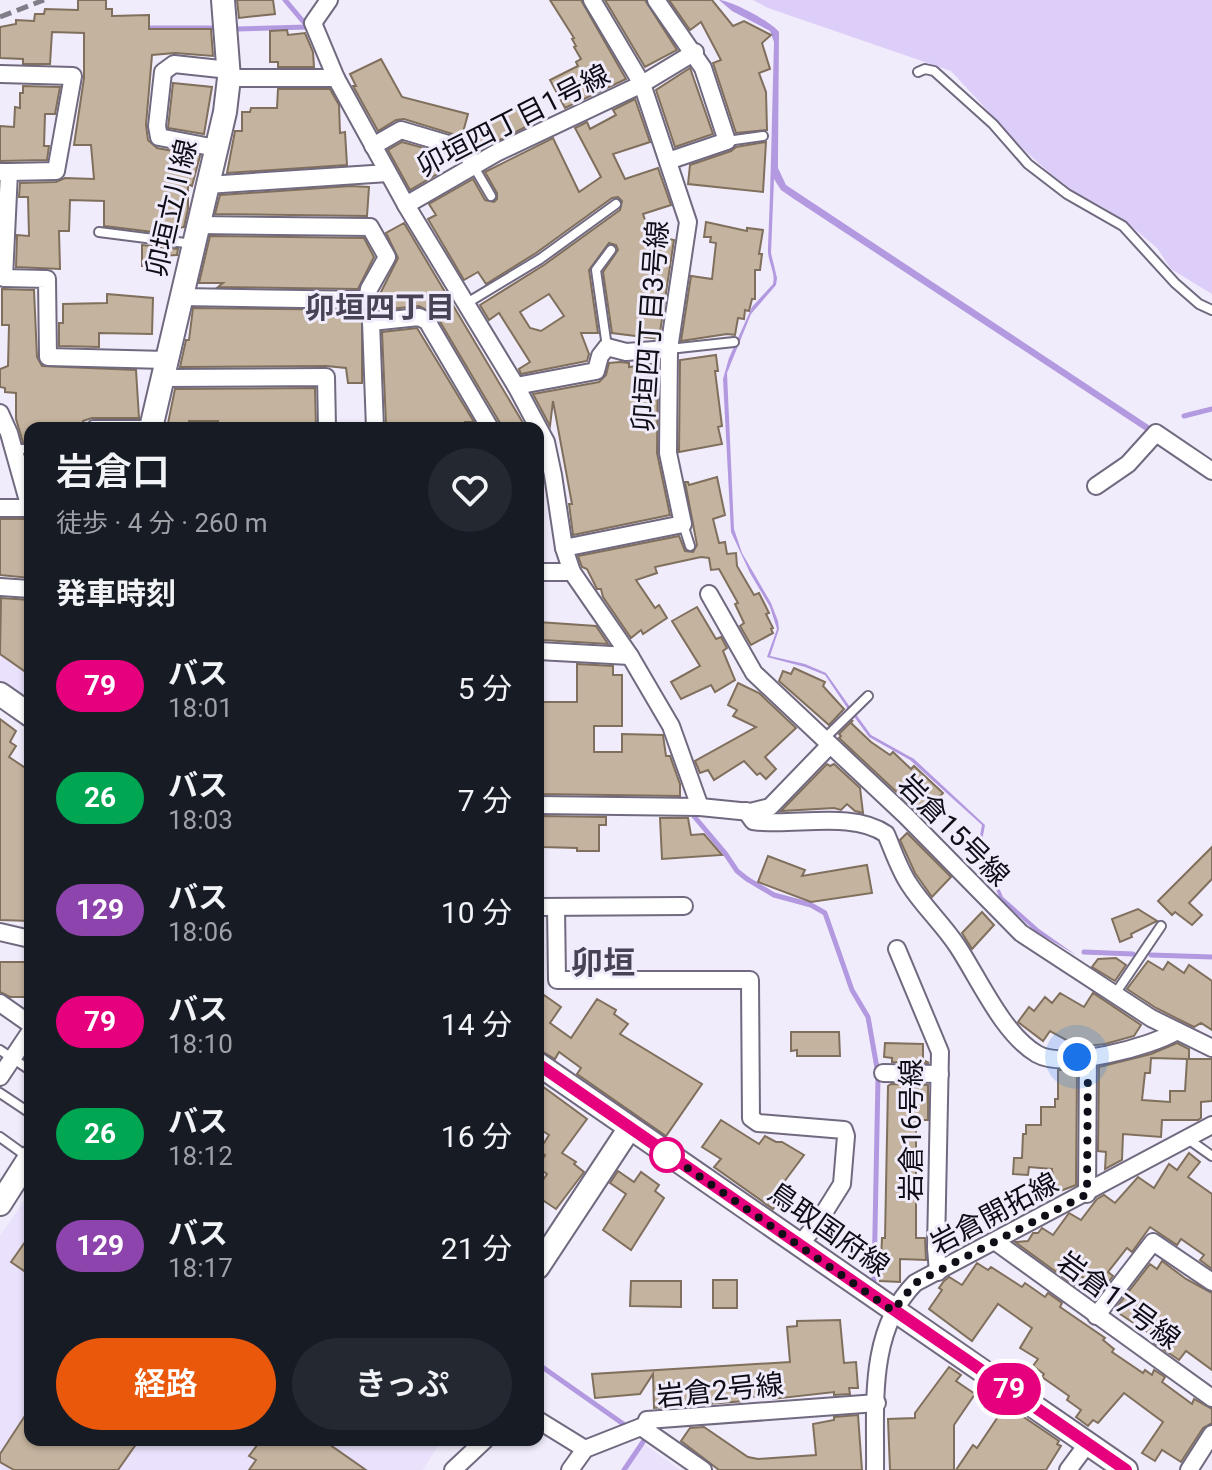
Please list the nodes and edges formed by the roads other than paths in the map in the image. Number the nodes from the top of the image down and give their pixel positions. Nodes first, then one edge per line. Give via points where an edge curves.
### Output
1 (223, 0) edge
2 (329, 0) edge
3 (592, 0) edge
4 (656, 0) edge
5 (695, 52) junction
6 (918, 72) dead end
7 (0, 74) edge
8 (229, 74) junction
9 (336, 78) junction
10 (642, 84) junction
11 (763, 136) dead end
12 (727, 141) junction
13 (373, 146) junction
14 (216, 148) junction
15 (668, 161) junction
16 (474, 167) junction
17 (4, 172) edge
18 (388, 173) junction
19 (207, 185) junction
20 (491, 196) dead end
21 (616, 204) dead end
22 (406, 205) junction
23 (99, 232) dead end
24 (195, 234) junction
25 (611, 250) dead end
26 (181, 297) junction
27 (367, 300) junction
28 (465, 304) junction
29 (1212, 310) edge
30 (371, 322) junction
31 (734, 342) dead end
32 (607, 347) junction
33 (669, 349) junction
34 (165, 369) junction
35 (516, 386) junction
36 (0, 413) edge
37 (153, 422) edge
38 (327, 422) edge
39 (375, 422) edge
40 (486, 422) edge
41 (533, 422) edge
42 (13, 441) edge
43 (544, 448) edge
44 (1212, 471) edge
45 (24, 484) edge
46 (1096, 486) dead end
47 (0, 508) edge
48 (24, 508) edge
49 (683, 524) junction
50 (690, 546) dead end
51 (564, 548) junction
52 (544, 572) edge
53 (572, 572) junction
54 (0, 587) edge
55 (24, 589) edge
56 (709, 594) dead end
57 (544, 651) edge
58 (630, 656) junction
59 (0, 694) edge
60 (868, 696) dead end
61 (24, 711) edge
62 (826, 743) junction
63 (544, 805) edge
64 (700, 807) junction
65 (746, 811) junction
66 (906, 816) junction
67 (886, 834) junction
68 (684, 906) dead end
69 (544, 907) edge
70 (556, 907) junction
71 (1161, 926) dead end
72 (0, 932) edge
73 (24, 938) edge
74 (897, 949) dead end
75 (1115, 994) junction
76 (0, 1003) edge
77 (24, 1020) edge
78 (1177, 1031) junction
79 (24, 1038) edge
80 (1212, 1048) edge
81 (6, 1054) edge
82 (1088, 1056) junction
83 (24, 1066) edge
84 (544, 1068) edge
85 (883, 1073) dead end
86 (940, 1074) junction
87 (0, 1077) edge
88 (0, 1093) edge
89 (24, 1109) edge
90 (1212, 1125) edge
91 (629, 1129) junction
92 (0, 1137) edge
93 (1188, 1139) junction
94 (1210, 1152) edge
95 (24, 1154) edge
96 (24, 1165) edge
97 (4, 1190) edge
98 (1087, 1194) junction
99 (996, 1242) junction
100 (800, 1244) junction
101 (546, 1246) edge
102 (938, 1272) junction
103 (1212, 1282) edge
104 (893, 1311) junction
105 (1096, 1316) junction
106 (1212, 1398) edge
107 (877, 1403) junction
108 (544, 1424) edge
109 (646, 1425) junction
110 (1212, 1434) edge
111 (1088, 1443) junction
112 (479, 1446) edge
113 (585, 1449) junction
114 (453, 1470) edge
115 (570, 1470) edge
116 (703, 1470) edge
117 (875, 1470) edge
118 (1068, 1470) edge
119 (1126, 1470) edge
120 (1189, 1470) edge

1 - 8 main road, 卯垣立川線
2 - 9 street, 卯垣四丁目1号線 via 313,23
3 - 10 street, 卯垣四丁目3号線
4 - 5 street
5 - 10 street, 卯垣四丁目1号線
5 - 12 street
6 - 29 lane via 934,71 1028,164 1123,226 1175,283
7 - 17 street via 73,76 56,171
8 - 9 street
8 - 14 main road, 卯垣立川線
8 - 14 street via 174,64 163,72 159,137
9 - 13 street, 卯垣四丁目1号線
10 - 15 street, 卯垣四丁目3号線
10 - 16 street, 卯垣四丁目1号線
11 - 12 lane
12 - 15 street
13 - 16 street via 401,130 465,149
13 - 18 street, 卯垣四丁目1号線
14 - 19 main road, 卯垣立川線
15 - 33 street, 卯垣四丁目3号線 via 688,222
16 - 20 lane
16 - 22 street, 卯垣四丁目1号線
17 - 34 street via 4,278 47,279 48,357
18 - 19 street
18 - 22 street, 卯垣四丁目1号線
19 - 24 main road, 卯垣立川線
21 - 28 lane
22 - 28 street
23 - 24 lane
24 - 26 main road, 卯垣立川線
24 - 27 street via 370,227 387,257
25 - 32 lane via 596,270
26 - 27 street
26 - 34 main road, 卯垣立川線
27 - 30 street
28 - 35 street
30 - 39 street
30 - 40 street via 419,317 427,321
31 - 33 lane
32 - 33 street via 626,352
32 - 35 street via 596,371
33 - 49 street, 卯垣四丁目3号線 via 668,453
34 - 37 main road, 卯垣立川線
34 - 38 street via 326,377
35 - 41 street
36 - 42 street
42 - 45 street
43 - 51 street
44 - 46 street via 1156,433 1128,464
47 - 48 street
49 - 50 lane
49 - 51 street
51 - 53 street
52 - 53 street
53 - 58 street
54 - 55 street
56 - 62 street, 岩倉15号線 via 754,673
57 - 58 street
58 - 64 street via 671,726
59 - 61 main road
60 - 62 lane
62 - 65 street via 770,807
62 - 66 street, 岩倉15号線
63 - 64 street
64 - 65 street
65 - 67 street via 753,821 765,823 821,821
66 - 67 street
66 - 75 street, 岩倉15号線 via 1021,933
67 - 82 street via 909,884 1019,1038 1053,1060
68 - 70 street
69 - 70 street
70 - 100 street via 557,980 750,980 751,1118 758,1123 844,1130 846,1136 842,1184
71 - 75 lane
72 - 73 street
74 - 86 street, 岩倉16号線 via 940,1052
75 - 78 street, 岩倉15号線
76 - 77 street
78 - 80 street, 岩倉15号線
78 - 82 street via 1162,1040
79 - 81 street
81 - 83 lane
81 - 87 street
82 - 98 street
84 - 91 main road, 鳥取国府線
85 - 86 street
86 - 102 street, 岩倉16号線
88 - 89 lane
90 - 93 street, 岩倉開拓線
91 - 100 main road, 鳥取国府線
91 - 101 main road
92 - 95 lane
93 - 94 lane
93 - 98 street, 岩倉開拓線
96 - 97 main road
98 - 99 street, 岩倉開拓線
99 - 102 street, 岩倉開拓線
99 - 105 street, 岩倉17号線
100 - 104 main road, 鳥取国府線
102 - 104 street, 岩倉開拓線 via 915,1283
103 - 105 street via 1153,1242
104 - 107 street via 880,1348
104 - 111 main road, 鳥取国府線
105 - 106 street, 岩倉17号線
107 - 109 street, 岩倉2号線 via 647,1420
107 - 117 street
108 - 113 street
109 - 113 street
109 - 116 street, 岩倉2号線 via 644,1429
110 - 120 street
111 - 118 street
111 - 119 main road, 鳥取国府線
112 - 114 street
113 - 115 street

